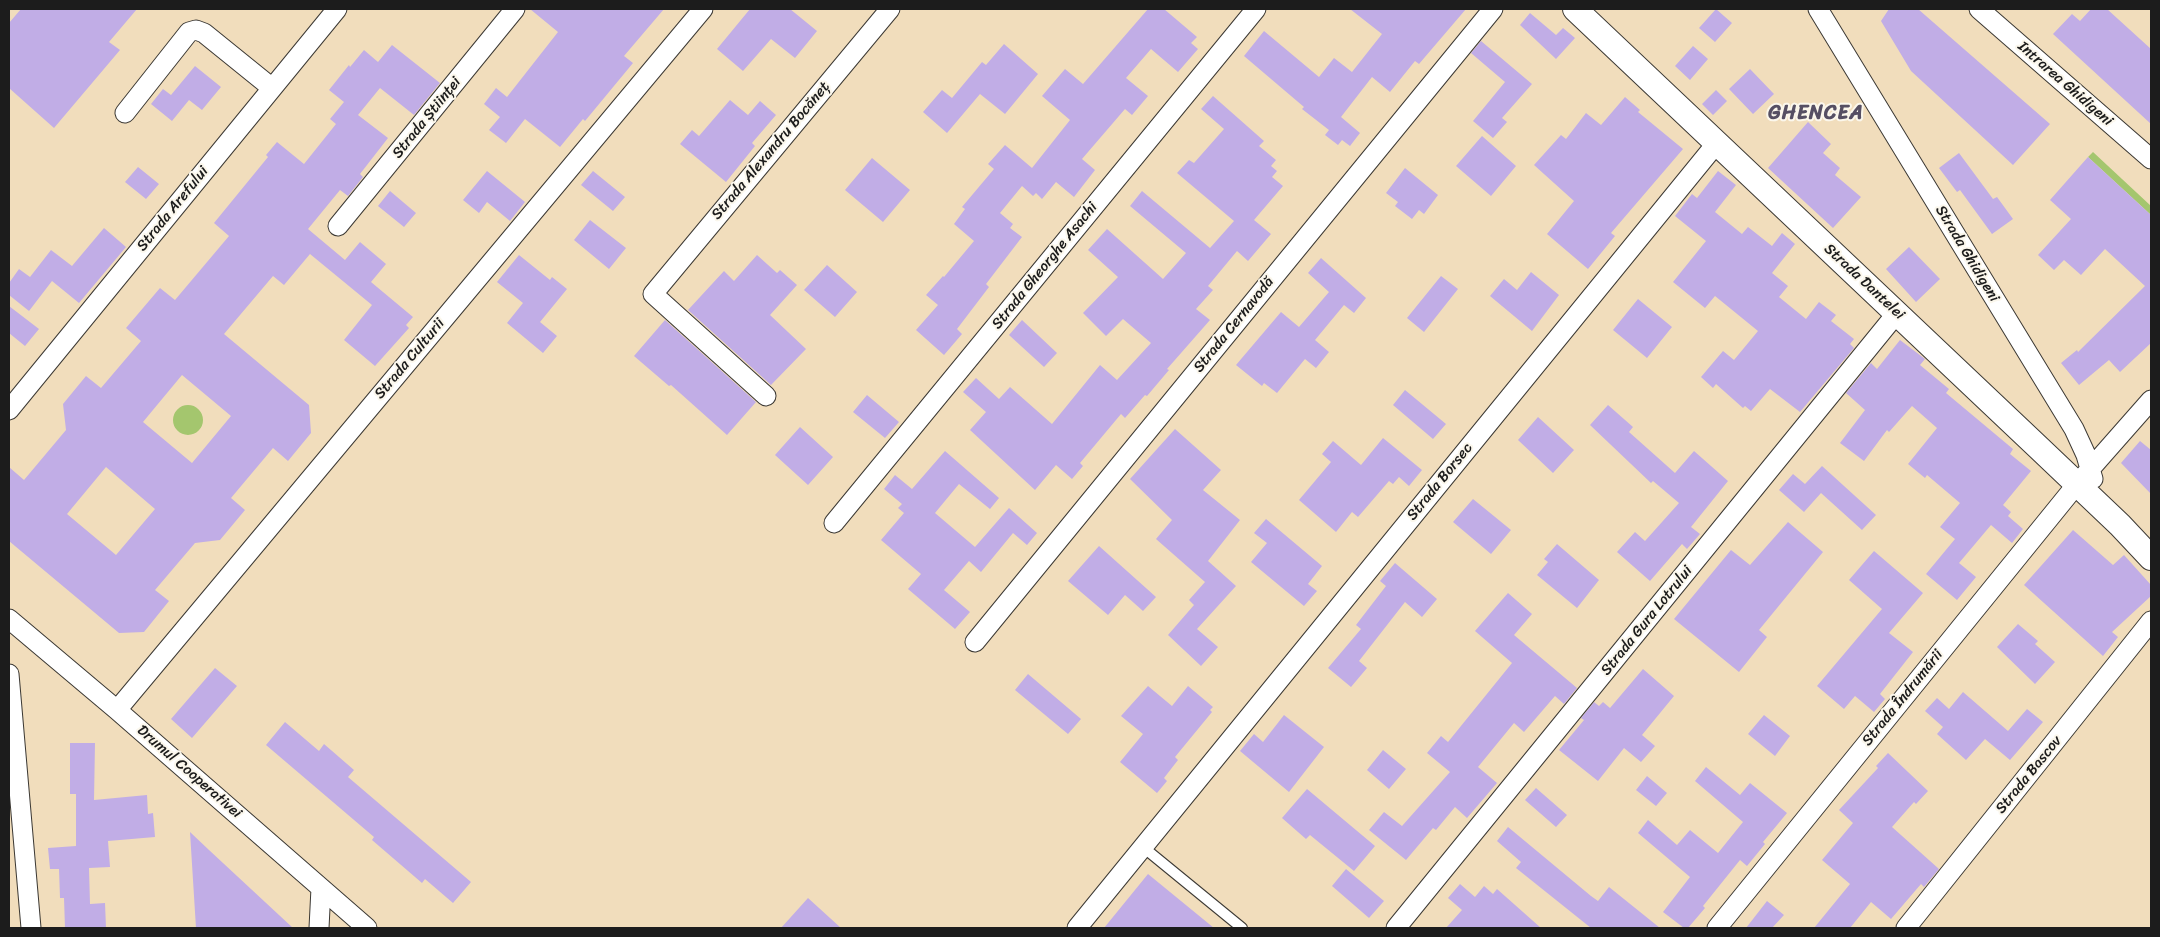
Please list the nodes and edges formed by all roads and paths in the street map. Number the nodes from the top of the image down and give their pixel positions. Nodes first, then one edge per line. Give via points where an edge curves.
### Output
1 (337, 9) edge
2 (515, 9) edge
3 (703, 9) edge
4 (890, 9) edge
5 (1256, 9) edge
6 (1493, 9) edge
7 (1575, 9) edge
8 (1818, 9) edge
9 (1979, 9) edge
10 (272, 88) junction
11 (125, 113) dead end
12 (1716, 144) junction
13 (2151, 159) edge
14 (338, 226) dead end
15 (1898, 313) junction
16 (766, 396) dead end
17 (2151, 400) edge
18 (9, 410) edge
19 (2084, 477) junction
20 (834, 522) dead end
21 (2151, 558) edge
22 (9, 619) edge
23 (2151, 621) edge
24 (975, 642) dead end
25 (9, 674) edge
26 (117, 710) junction
27 (1144, 847) junction
28 (321, 888) junction
29 (31, 928) edge
30 (319, 928) edge
31 (367, 928) edge
32 (1077, 928) edge
33 (1242, 928) edge
34 (1396, 928) edge
35 (1717, 928) edge
36 (1906, 928) edge

1 - 10 street, Strada Arefului
2 - 14 street, Strada Științei
3 - 26 street, Strada Culturii
4 - 16 street, Strada Alexandru Bocăneț via 653,294
5 - 20 street, Strada Gheorghe Asachi
6 - 24 street, Strada Cernavodă
7 - 12 street, Strada Dantelei
8 - 19 street, Strada Ghidigeni via 2074,430
9 - 13 street, Intrarea Ghidigeni
10 - 11 street via 196,30 189,32
10 - 18 street, Strada Arefului
12 - 15 street, Strada Dantelei
12 - 27 street, Strada Borsec
15 - 19 street, Strada Dantelei
15 - 34 street, Strada Gura Lotrului
17 - 19 street
19 - 21 street, Strada Dantelei via 2099,506
19 - 35 street, Strada Îndrumării
22 - 26 street, Drumul Cooperativei
23 - 36 street, Strada Bascov
25 - 29 street
26 - 28 street, Drumul Cooperativei
27 - 32 street, Strada Borsec
27 - 33 lane
28 - 30 street
28 - 31 street, Drumul Cooperativei

